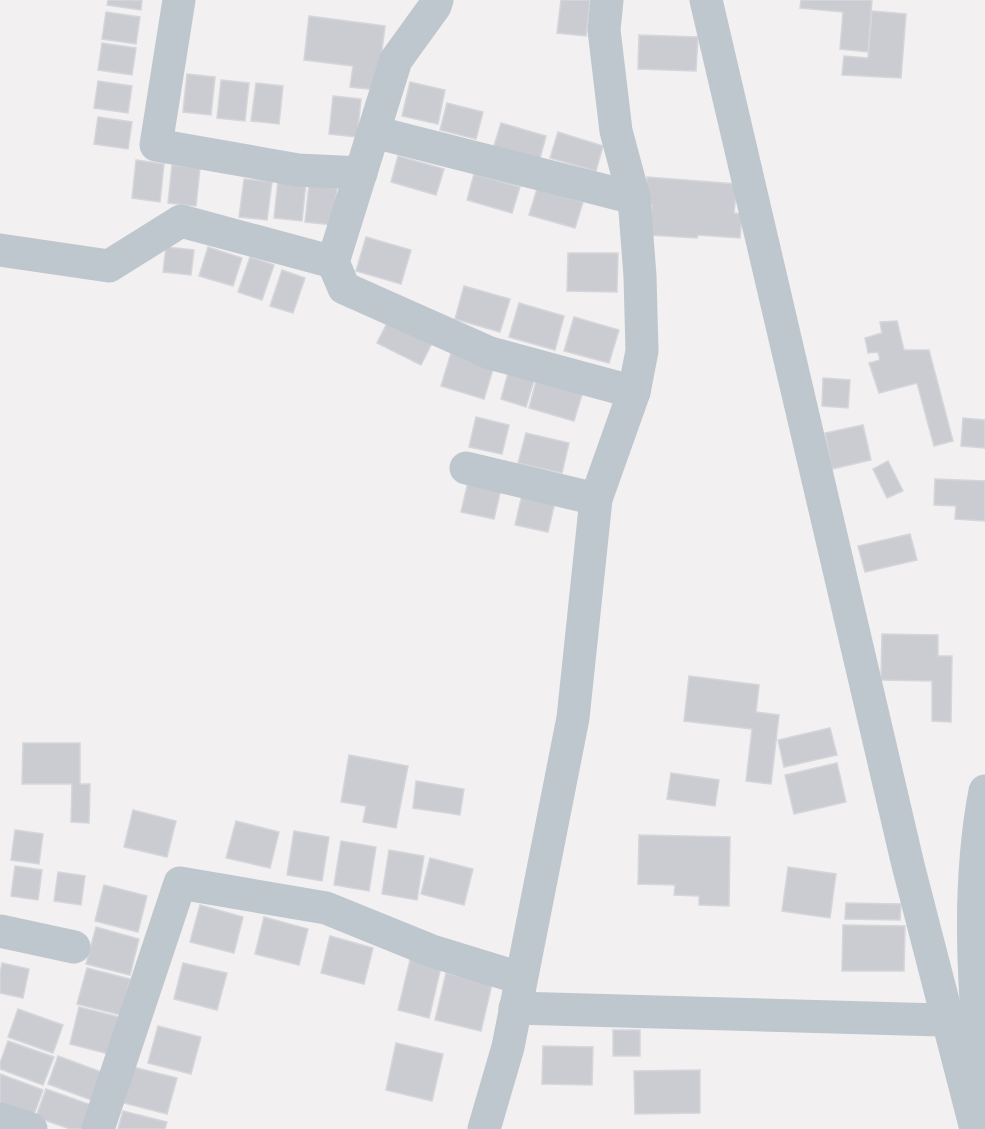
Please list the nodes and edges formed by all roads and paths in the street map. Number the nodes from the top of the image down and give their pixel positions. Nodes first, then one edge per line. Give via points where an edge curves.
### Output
1 (179, 0) edge
2 (437, 0) edge
3 (607, 0) edge
4 (706, 0) edge
5 (374, 132) junction
6 (361, 173) junction
7 (634, 198) junction
8 (0, 250) edge
9 (333, 262) junction
10 (634, 392) junction
11 (466, 468) dead end
12 (596, 499) junction
13 (985, 791) edge
14 (0, 931) edge
15 (74, 947) dead end
16 (518, 993) junction
17 (962, 1021) junction
18 (985, 1106) edge
19 (0, 1119) edge
20 (31, 1129) edge
21 (98, 1129) edge
22 (484, 1129) edge
23 (975, 1129) edge

1 - 6 street via 156,145 298,170
2 - 5 street via 396,60
3 - 7 street via 604,30 616,131
4 - 17 street via 908,865
5 - 6 street
5 - 7 street
6 - 9 street
7 - 10 street via 642,351
8 - 9 street via 109,266 181,221
9 - 10 street via 344,288 490,353
10 - 12 street
11 - 12 street
12 - 16 street via 573,718
13 - 17 street via 978,826 974,969
14 - 15 street
16 - 17 street
16 - 21 street via 432,951 326,908 180,883
16 - 22 street via 508,1047
17 - 18 street
17 - 23 street
19 - 20 street

